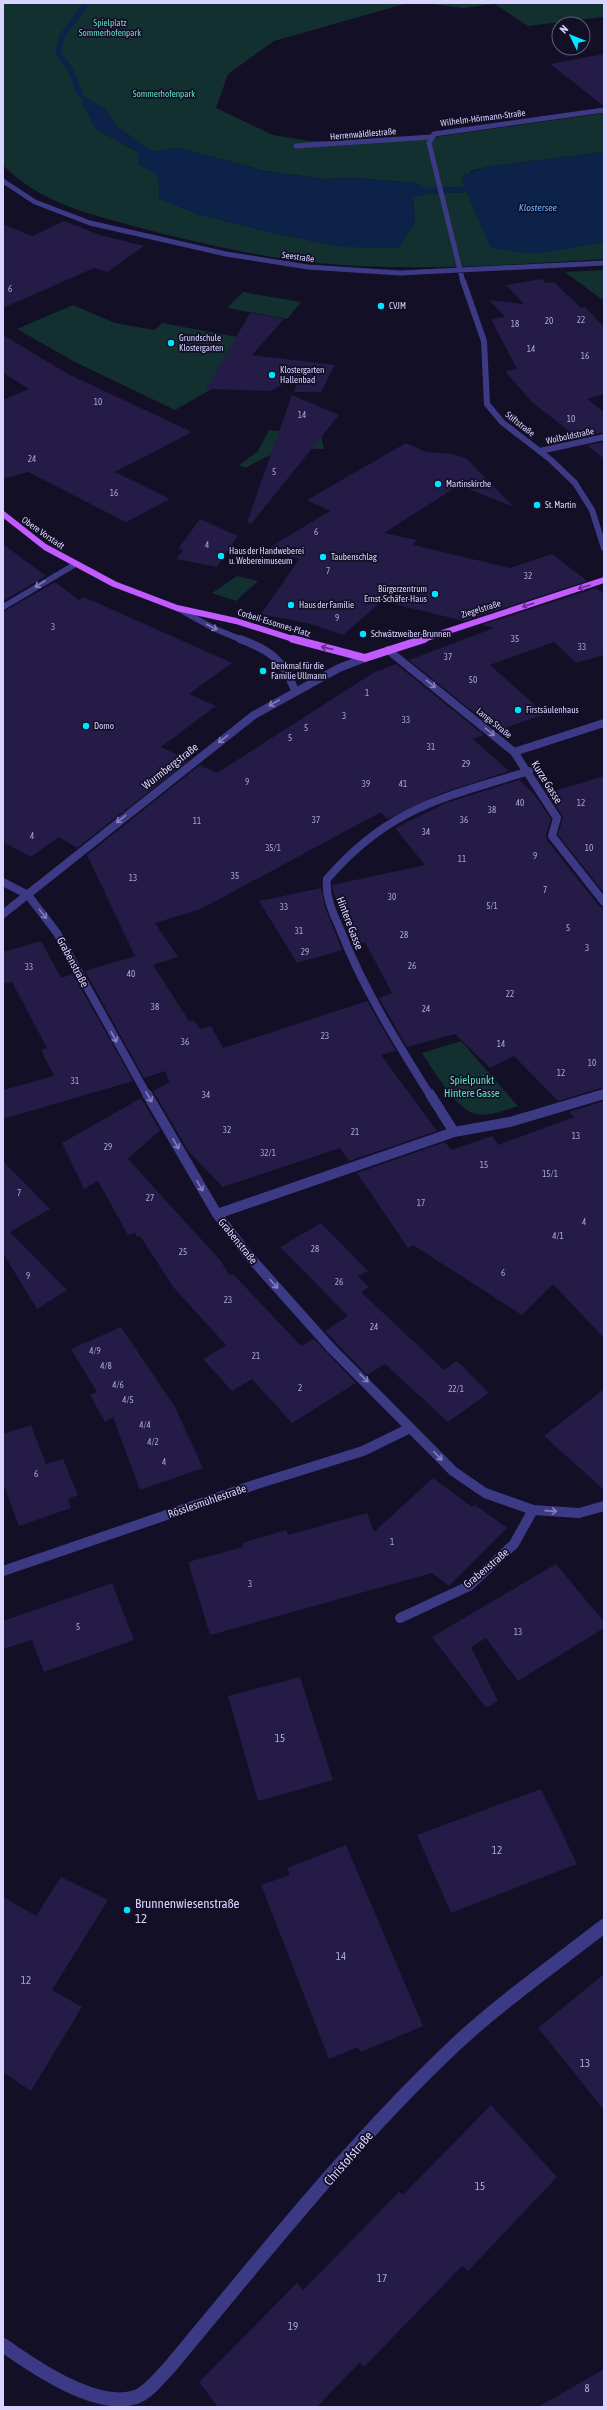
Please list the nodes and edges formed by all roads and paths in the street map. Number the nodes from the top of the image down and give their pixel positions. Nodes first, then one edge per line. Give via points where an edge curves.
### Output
1 (604, 110) edge
2 (431, 137) junction
3 (296, 146) dead end
4 (3, 181) edge
5 (604, 264) edge
6 (460, 270) junction
7 (604, 437) edge
8 (540, 451) junction
9 (3, 514) edge
10 (604, 548) edge
11 (74, 565) junction
12 (604, 580) edge
13 (3, 607) edge
14 (177, 608) junction
15 (388, 650) junction
16 (365, 658) junction
17 (295, 691) junction
18 (604, 723) edge
19 (514, 752) junction
20 (529, 771) junction
21 (3, 882) edge
22 (28, 895) junction
23 (604, 902) edge
24 (3, 914) edge
25 (604, 1094) edge
26 (454, 1132) junction
27 (217, 1214) junction
28 (410, 1428) junction
29 (604, 1506) edge
30 (533, 1510) junction
31 (3, 1571) edge
32 (400, 1618) dead end
33 (604, 1926) edge
34 (3, 2345) edge

1 - 2 street, Wilhelm-Hörmann-Straße via 444,132
2 - 3 street, Herrenwäldlestraße
2 - 6 street, Wilhelm-Hörmann-Straße via 429,143 443,187
4 - 6 street, Seestraße via 50,209 81,220 278,264 365,272
5 - 6 street, Seestraße
6 - 8 street, Stiftstraße via 484,340 487,368 486,403 495,417
7 - 8 street, Wolboldstraße
8 - 10 street, Stiftstraße via 583,490 591,503
9 - 11 main road, Obere Vorstadt via 45,547
11 -> 13 street
11 - 14 main road, Corbeil-Essonnes-Platz via 114,584
12 -> 15 main road, Ziegelstraße
16 -> 14 main road, Corbeil-Essonnes-Platz via 236,621
14 -> 17 street, Corbeil-Essonnes-Platz via 217,630 269,650 285,665
15 - 16 main road, Ziegelstraße
15 -> 19 street, Lange Straße
16 - 17 street, Wurmbergstraße via 339,668
17 -> 22 street, Wurmbergstraße via 254,715 63,864
18 - 19 street, Lange Straße
19 - 20 street, Kurze Gasse
20 - 23 street, Kurze Gasse via 557,818 552,836
20 - 26 street, Hintere Gasse via 423,806 401,816 354,850 327,879 326,893 369,997
21 - 22 street
22 - 24 street, Wurmbergstraße
22 -> 27 street, Grabenstraße via 57,933 113,1036
25 - 26 street via 510,1122
26 - 27 street
27 -> 28 street, Grabenstraße via 248,1255 331,1348 376,1390
28 -> 30 street, Grabenstraße via 453,1471 485,1493
28 - 31 street, Rösslesmühlestraße via 363,1451 212,1499
30 -> 29 street, Grabenstraße via 579,1513
30 - 32 street, Grabenstraße via 514,1544 469,1586
33 - 34 street, Christofstraße via 489,2014 410,2089 352,2152 150,2387 134,2398 110,2403 76,2392 35,2368

